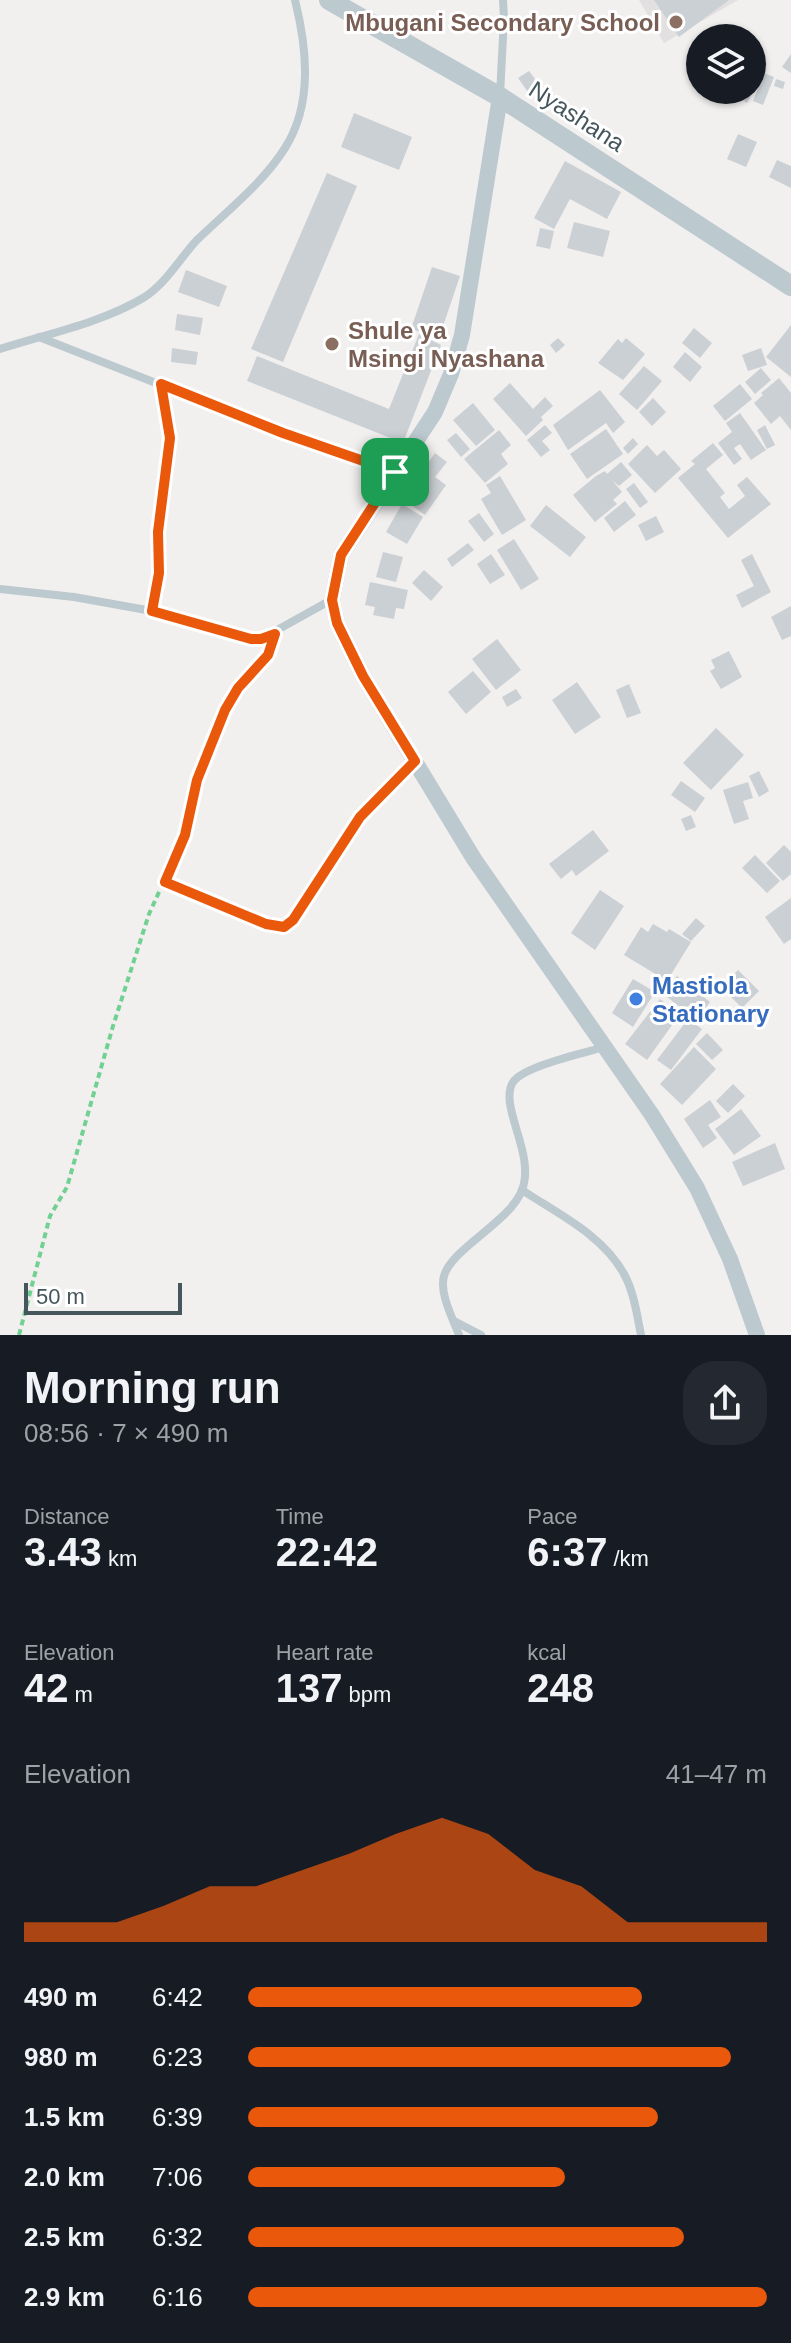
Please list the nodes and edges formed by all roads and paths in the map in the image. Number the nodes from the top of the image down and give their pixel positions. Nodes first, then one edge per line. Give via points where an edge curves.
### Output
1 (295, 0) edge
2 (329, 0) edge
3 (503, 0) edge
4 (500, 97) junction
5 (791, 286) edge
6 (38, 337) junction
7 (0, 349) edge
8 (161, 384) junction
9 (395, 472) junction
10 (0, 589) edge
11 (332, 600) junction
12 (152, 611) junction
13 (275, 634) junction
14 (415, 761) junction
15 (165, 882) junction
16 (604, 1047) junction
17 (522, 1190) junction
18 (453, 1321) junction
19 (19, 1335) edge
20 (459, 1335) edge
21 (481, 1335) edge
22 (641, 1335) edge
23 (757, 1335) edge

1 - 6 lane via 305,40 306,79 287,146 148,296
2 - 4 street, Nyashana
3 - 4 lane
4 - 5 street, Nyashana
4 - 9 street via 462,335 435,412
6 - 7 lane
6 - 8 lane
8 - 9 lane
8 - 12 path via 170,438
9 - 11 street via 341,555
10 - 12 lane
11 - 13 lane
11 - 14 street via 337,623 363,676
12 - 13 lane via 251,639
13 - 15 path via 268,655 225,710
14 - 15 path via 360,817 284,927
14 - 16 street via 474,859
15 - 19 path via 137,949 67,1187 50,1216
16 - 17 lane via 515,1079 509,1091 524,1149
16 - 23 street via 697,1188
17 - 18 lane via 444,1276
17 - 22 lane via 604,1247 624,1274
18 - 20 lane
18 - 21 lane

